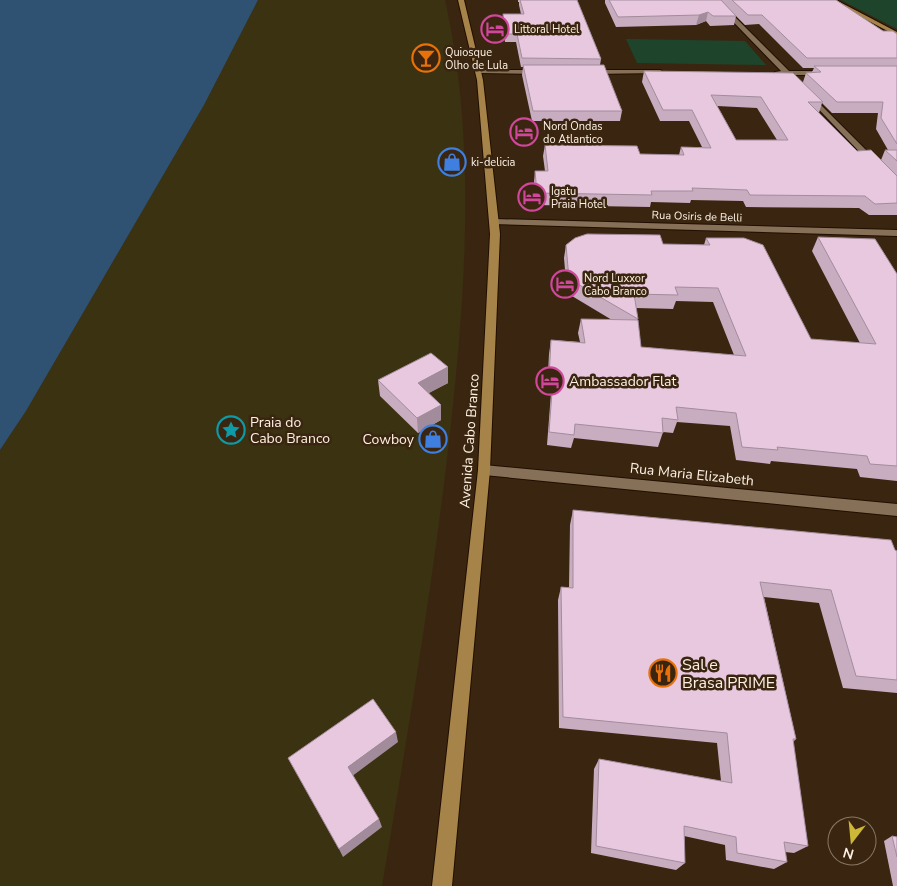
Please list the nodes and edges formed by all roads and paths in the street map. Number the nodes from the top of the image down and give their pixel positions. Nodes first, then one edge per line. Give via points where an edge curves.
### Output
1 (461, 0) edge
2 (715, 0) edge
3 (832, 0) edge
4 (897, 34) edge
5 (479, 72) junction
6 (544, 72) edge
7 (583, 72) edge
8 (670, 72) edge
9 (768, 73) edge
10 (787, 73) junction
11 (833, 73) edge
12 (794, 80) edge
13 (801, 87) edge
14 (897, 186) edge
15 (495, 222) junction
16 (897, 233) edge
17 (484, 470) junction
18 (897, 510) edge
19 (442, 886) edge

1 - 5 main road, Avenida Cabo Branco
2 - 10 street
3 - 4 main road
5 - 6 street
5 - 15 main road, Avenida Cabo Branco
7 - 8 street
9 - 10 street
10 - 11 street
10 - 12 street
13 - 14 street
15 - 16 street, Rua Osiris de Belli
15 - 17 main road, Avenida Cabo Branco
17 - 18 street, Rua Maria Elizabeth
17 - 19 main road, Avenida Cabo Branco

